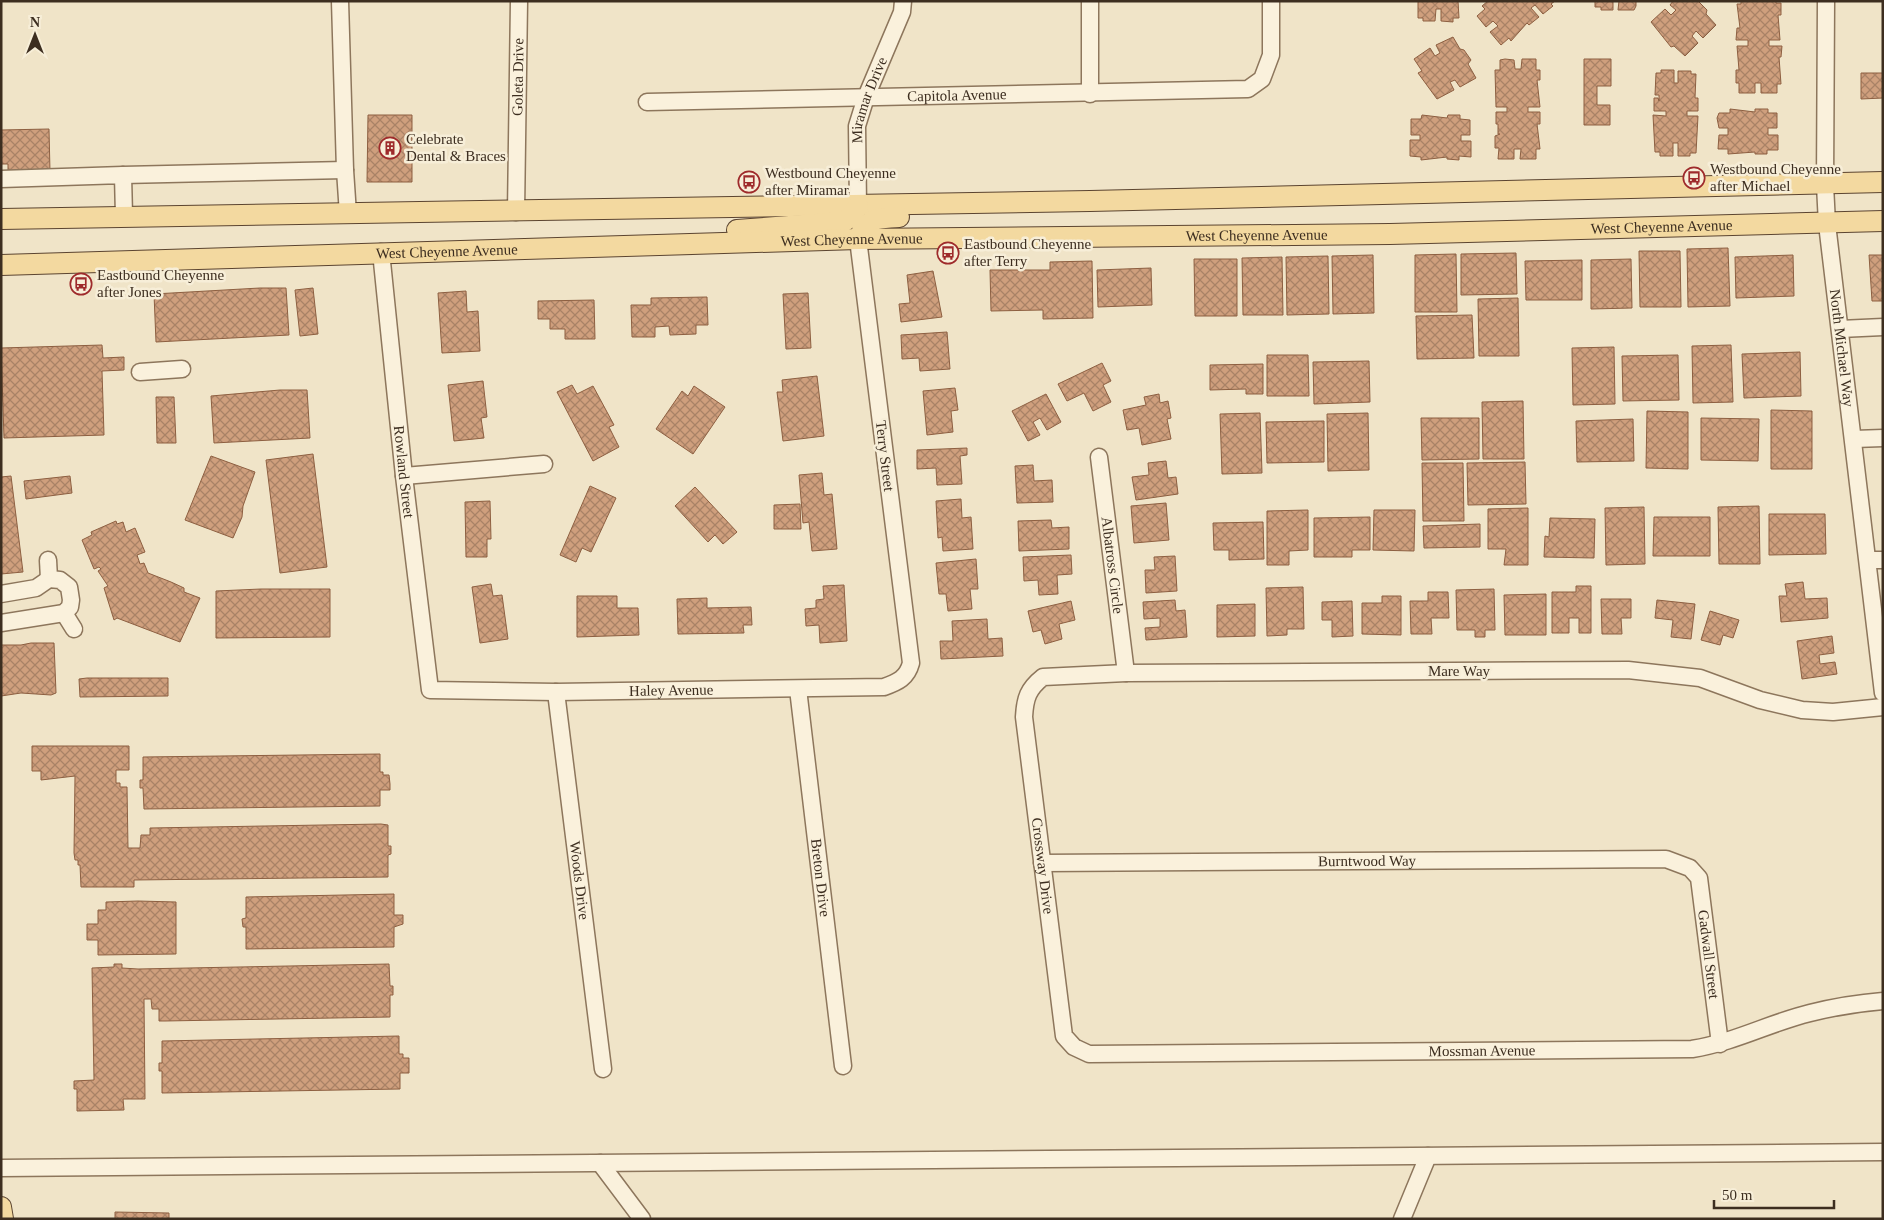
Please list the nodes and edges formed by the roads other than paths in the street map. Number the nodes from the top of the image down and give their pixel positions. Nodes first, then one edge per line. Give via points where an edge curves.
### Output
1 (340, 1) edge
2 (519, 1) edge
3 (903, 1) edge
4 (1090, 1) edge
5 (1271, 1) edge
6 (1826, 1) edge
7 (1090, 94) junction
8 (866, 98) junction
9 (647, 102) dead end
10 (345, 170) junction
11 (123, 175) junction
12 (1, 179) edge
13 (1883, 182) edge
14 (1825, 185) junction
15 (1090, 201) junction
16 (858, 206) junction
17 (516, 212) junction
18 (348, 214) junction
19 (124, 216) junction
20 (1, 218) edge
21 (1883, 221) edge
22 (1827, 224) junction
23 (858, 240) junction
24 (654, 245) junction
25 (381, 252) junction
26 (1, 266) edge
27 (1883, 327) edge
28 (1840, 329) junction
29 (182, 369) dead end
30 (140, 372) dead end
31 (1883, 438) edge
32 (1854, 439) junction
33 (1099, 457) dead end
34 (544, 464) dead end
35 (404, 476) junction
36 (48, 560) dead end
37 (1875, 560) edge
38 (49, 579) junction
39 (1, 594) edge
40 (64, 613) junction
41 (1, 623) edge
42 (74, 629) dead end
43 (908, 672) joint
44 (1126, 673) junction
45 (1033, 685) joint
46 (798, 689) junction
47 (430, 690) joint
48 (556, 692) junction
49 (1883, 694) edge
50 (1883, 707) edge
51 (1042, 864) junction
52 (1690, 868) joint
53 (1883, 1001) edge
54 (1720, 1044) junction
55 (1074, 1047) joint
56 (843, 1066) dead end
57 (603, 1069) dead end
58 (1883, 1152) edge
59 (1428, 1156) junction
60 (600, 1163) junction
61 (1, 1168) edge
62 (1, 1207) edge
63 (3, 1219) edge
64 (642, 1219) edge
65 (1402, 1219) edge

1 - 10 street
2 - 17 street, Goleta Drive
3 - 8 street, Miramar Drive via 902,12
4 - 7 street
5 - 7 street, Capitola Avenue via 1271,55 1262,79 1248,90
6 - 14 street, North Michael Way
7 - 8 street, Capitola Avenue
8 - 9 street, Capitola Avenue
8 - 16 street, Miramar Drive via 857,126
10 - 11 street
10 - 18 street
11 - 12 street
11 - 19 street
13 - 14 main road
14 - 15 main road
14 - 22 street, North Michael Way
15 - 16 main road
15 - 23 main road via 1059,209 874,219 864,226
16 - 17 main road
16 - 24 main road via 843,222 683,234
17 - 18 main road
18 - 19 main road
19 - 20 main road
21 - 22 main road, West Cheyenne Avenue
22 - 23 main road, West Cheyenne Avenue via 1390,234
22 - 28 street, North Michael Way
23 - 24 main road, West Cheyenne Avenue
23 - 43 street, Terry Street via 911,663
24 - 25 main road, West Cheyenne Avenue
25 - 26 main road, West Cheyenne Avenue
25 - 35 street, Rowland Street
27 - 28 street
28 - 32 street, North Michael Way
29 - 30 street
31 - 32 street
32 - 37 street, North Michael Way
33 - 44 street, Albatross Circle
34 - 35 street
35 - 47 street, Rowland Street
36 - 38 street
37 - 49 street, North Michael Way
38 - 39 street via 36,588
38 - 40 street via 60,580 68,587 70,607
40 - 41 street
40 - 42 street
43 - 46 street, Haley Avenue via 899,682 884,687
44 - 45 street, Mare Way via 1043,676
44 - 50 street, Mare Way via 1628,670 1700,678 1760,700 1802,710 1833,712
45 - 51 street, Crossway Drive via 1025,697 1024,717
46 - 48 street, Haley Avenue
46 - 56 street, Breton Drive
47 - 48 street, Haley Avenue
48 - 57 street, Woods Drive
51 - 52 street, Burntwood Way via 1666,859
51 - 55 street, Crossway Drive via 1064,1036
52 - 54 street, Gadwall Street via 1699,878
53 - 54 street, Mossman Avenue via 1809,1013
54 - 55 street, Mossman Avenue via 1692,1049 1088,1054
58 - 59 street
59 - 60 street
59 - 65 street
60 - 61 street
60 - 64 street
62 - 63 main road

